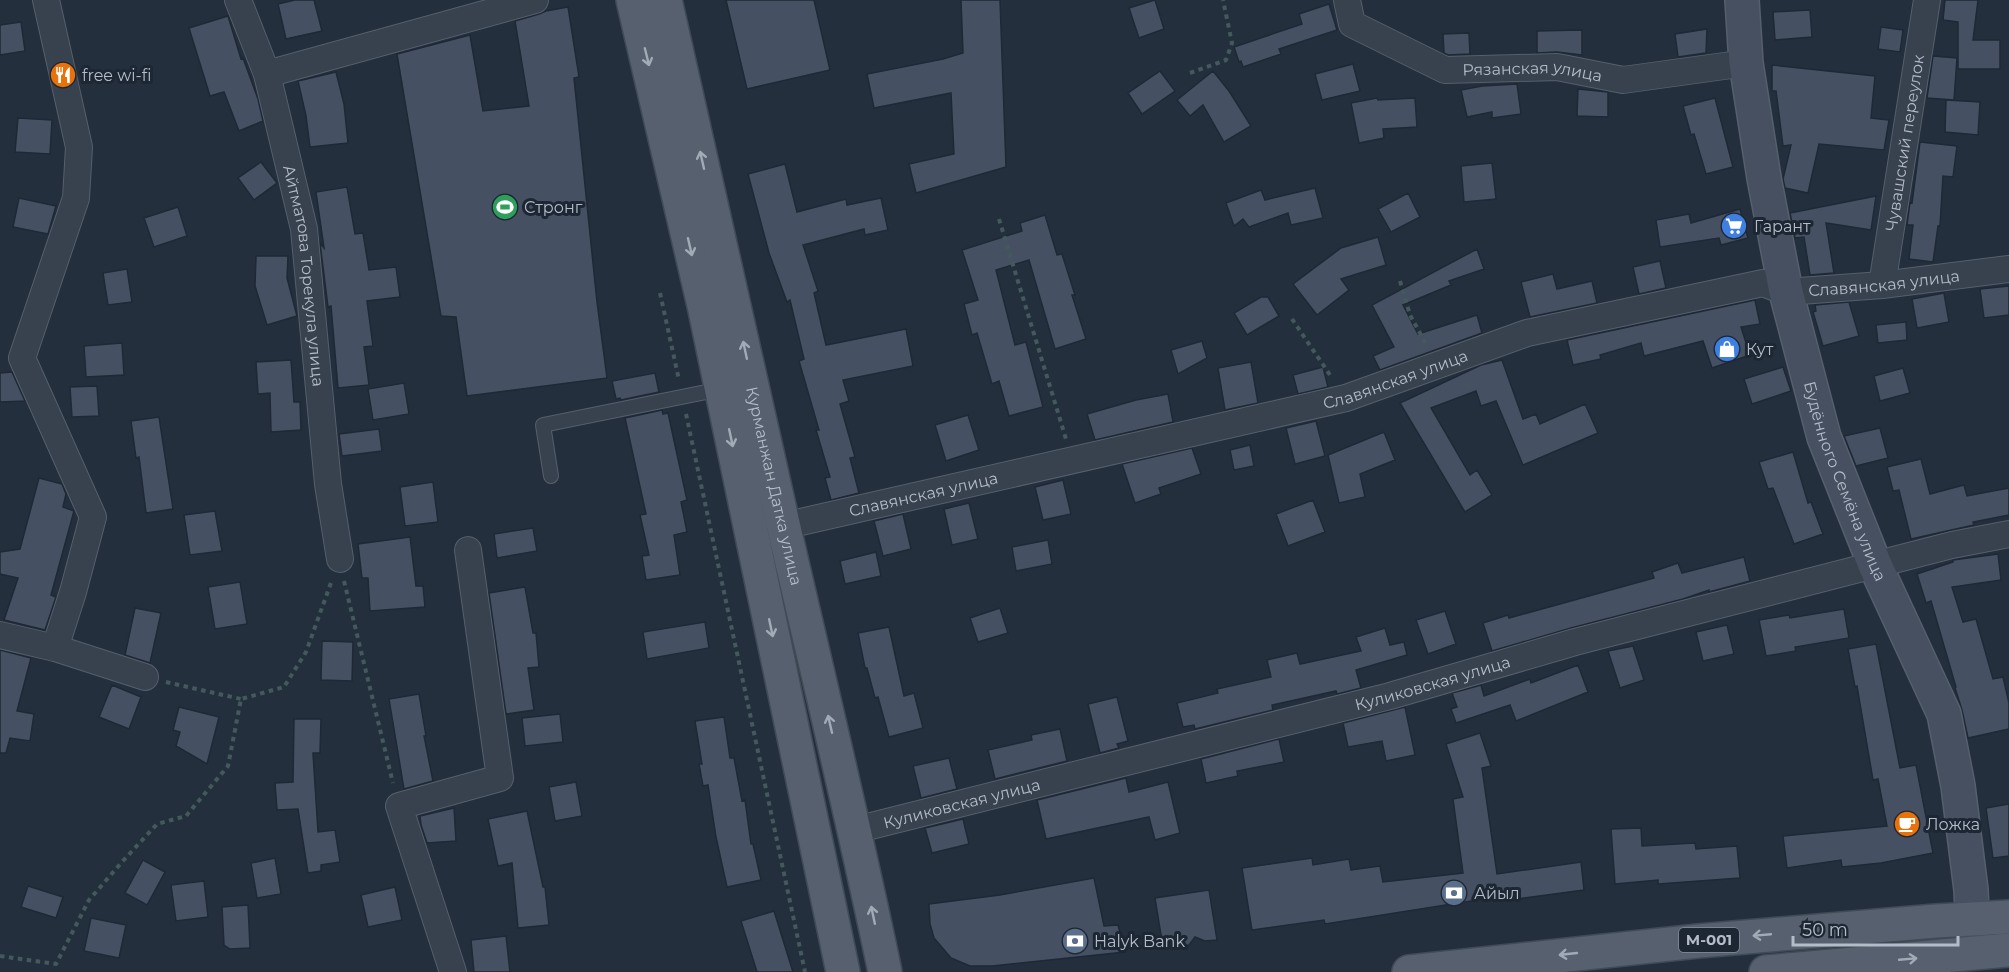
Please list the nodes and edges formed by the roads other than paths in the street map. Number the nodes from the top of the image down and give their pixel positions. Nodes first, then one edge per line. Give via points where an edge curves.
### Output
1 (46, 0) edge
2 (238, 0) edge
3 (536, 0) edge
4 (633, 0) edge
5 (664, 0) edge
6 (1347, 0) edge
7 (1742, 0) edge
8 (1927, 0) edge
9 (1746, 63) junction
10 (267, 74) junction
11 (2009, 269) edge
12 (1882, 285) junction
13 (1786, 292) junction
14 (721, 389) junction
15 (551, 476) dead end
16 (783, 526) junction
17 (2009, 534) edge
18 (468, 550) dead end
19 (340, 559) road end
20 (1875, 565) junction
21 (0, 634) edge
22 (55, 648) junction
23 (145, 677) road end
24 (855, 830) junction
25 (2009, 917) edge
26 (1972, 919) junction
27 (2009, 950) edge
28 (1974, 952) junction
29 (453, 972) edge
30 (843, 972) edge
31 (885, 972) edge
32 (1409, 972) edge
33 (1766, 972) edge

1 - 22 street via 79,147 76,198 22,358 93,517
2 - 10 street, Айтматова Торекула улица
3 - 10 street
4 -> 14 main road, Курманжан Датка улица
16 -> 5 main road, Курманжан Датка улица
6 - 9 street, Рязанская улица via 1352,24 1445,70 1557,67 1623,80
7 - 9 street, Будённого Семёна улица
8 - 12 street, Чувашский переулок
9 - 13 street, Будённого Семёна улица
10 - 19 street, Айтматова Торекула улица via 304,229 328,484
11 - 12 street, Славянская улица
12 - 13 street, Славянская улица
13 - 16 street, Славянская улица via 1763,283 1527,333 1346,398
13 - 20 street, Будённого Семёна улица via 1824,437
14 - 15 lane via 543,425
14 -> 30 main road, Курманжан Датка улица
24 -> 16 main road, Курманжан Датка улица
17 - 20 street, Куликовская улица
18 - 29 street via 500,778 399,806
20 - 24 street, Куликовская улица via 1575,642 1390,696
20 - 26 street, Будённого Семёна улица via 1944,714 1958,786
21 - 22 street
22 - 23 street
31 -> 24 main road, Курманжан Датка улица
25 - 26 main road, М-001
26 - 28 street, Будённого Семёна улица
26 -> 32 main road, М-001 via 1698,941
27 - 28 main road
33 -> 28 main road

